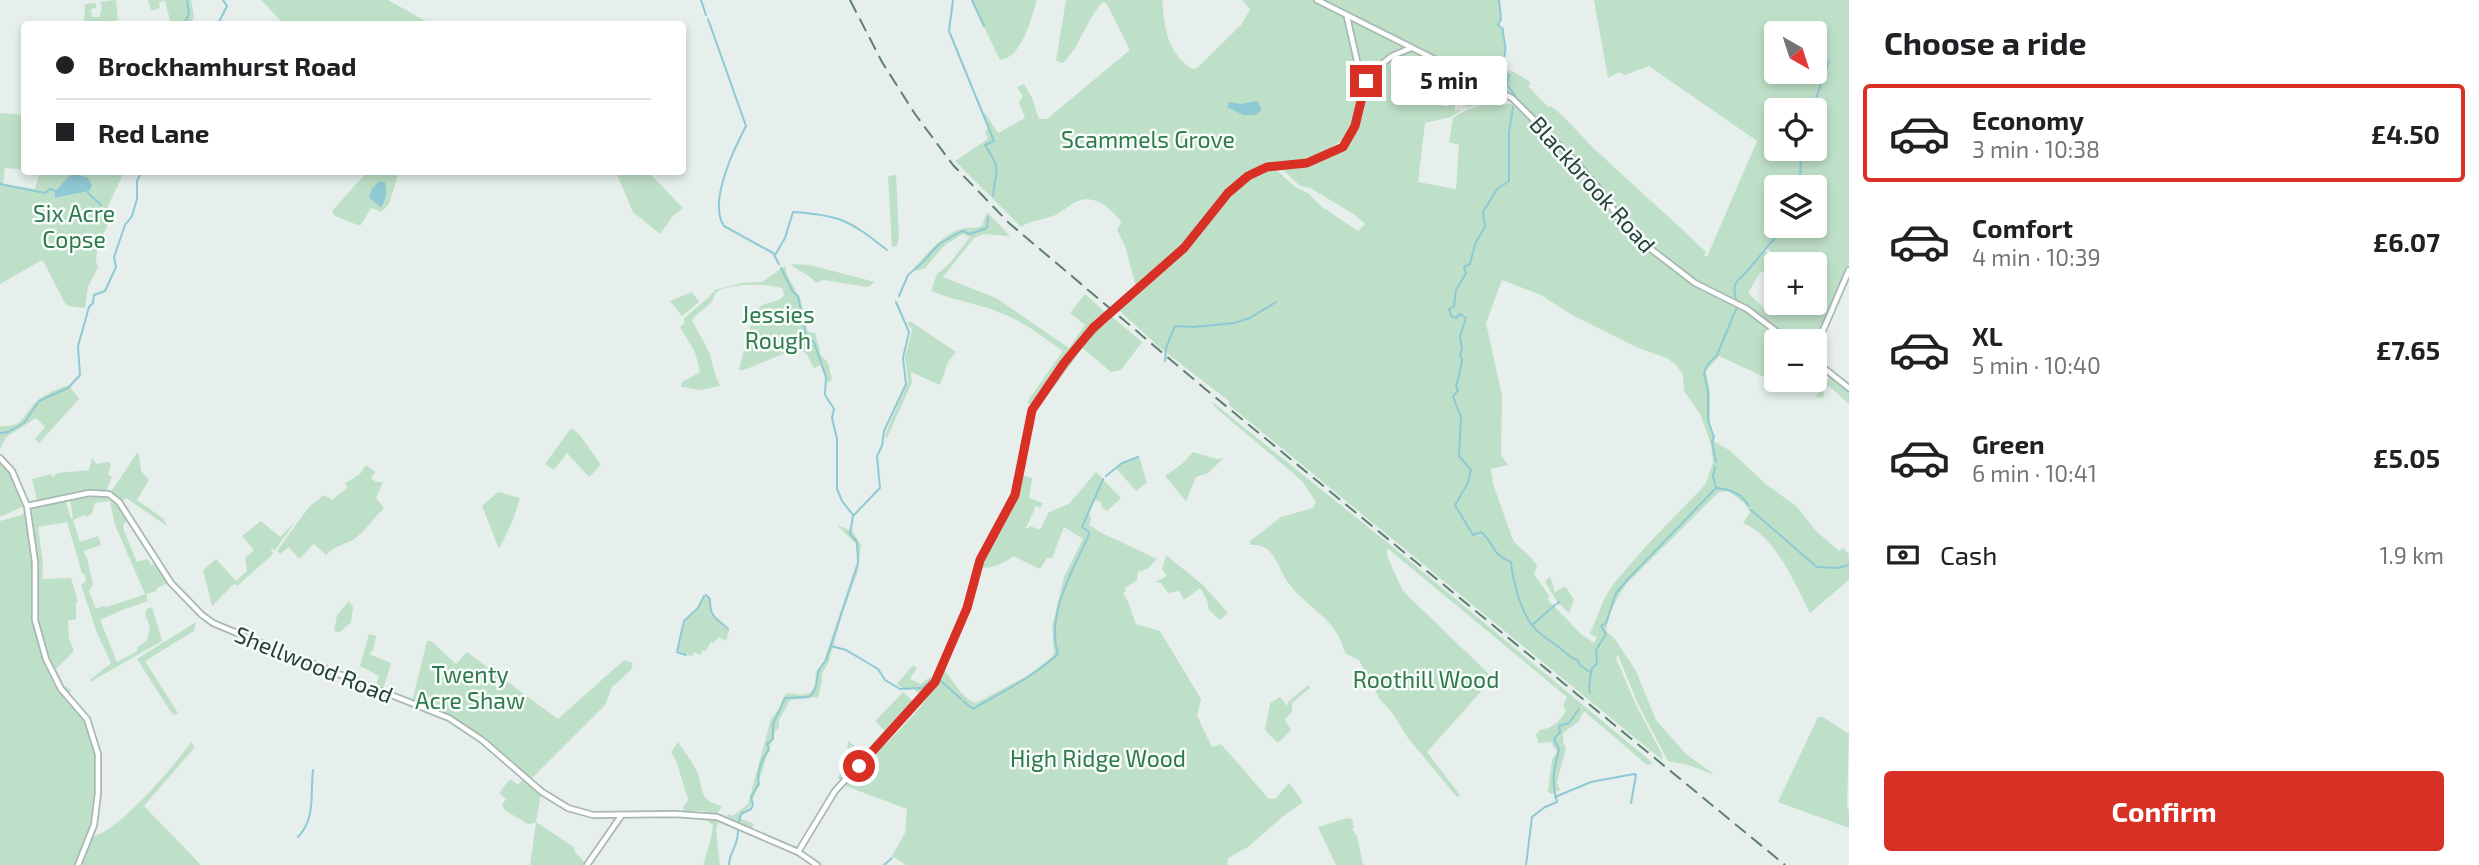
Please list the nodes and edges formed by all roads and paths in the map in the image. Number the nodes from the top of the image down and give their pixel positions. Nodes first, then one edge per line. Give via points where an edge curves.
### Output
1 (1317, 0) edge
2 (1347, 16) junction
3 (1412, 48) junction
4 (1363, 89) junction
5 (1849, 270) edge
6 (1773, 329) edge
7 (1824, 329) edge
8 (1827, 371) edge
9 (1849, 388) edge
10 (0, 458) edge
11 (27, 507) junction
12 (621, 815) junction
13 (798, 852) junction
14 (79, 865) edge
15 (587, 865) edge
16 (817, 865) edge

1 - 2 street, Blackbrook Road
2 - 3 street, Blackbrook Road
2 - 4 street
3 - 4 street via 1379,65
3 - 6 street, Blackbrook Road via 1515,100 1572,158 1643,243 1695,284 1747,309
4 - 13 street, bridge via 1355,126 1343,147 1307,163 1267,167 1251,174 1228,193 1184,248 1080,344 1032,410 1015,495 980,560 967,608 935,682 835,791
5 - 7 street
8 - 9 street
10 - 11 street via 12,471
11 - 12 street, Shellwood Road via 78,495 110,494 171,583 213,623 449,718 542,792 572,810
11 - 14 street via 35,562 37,631 50,670 87,719 98,754 94,825
12 - 13 street, Shellwood Road via 716,817
12 - 15 street
13 - 16 street, Shellwood Road

